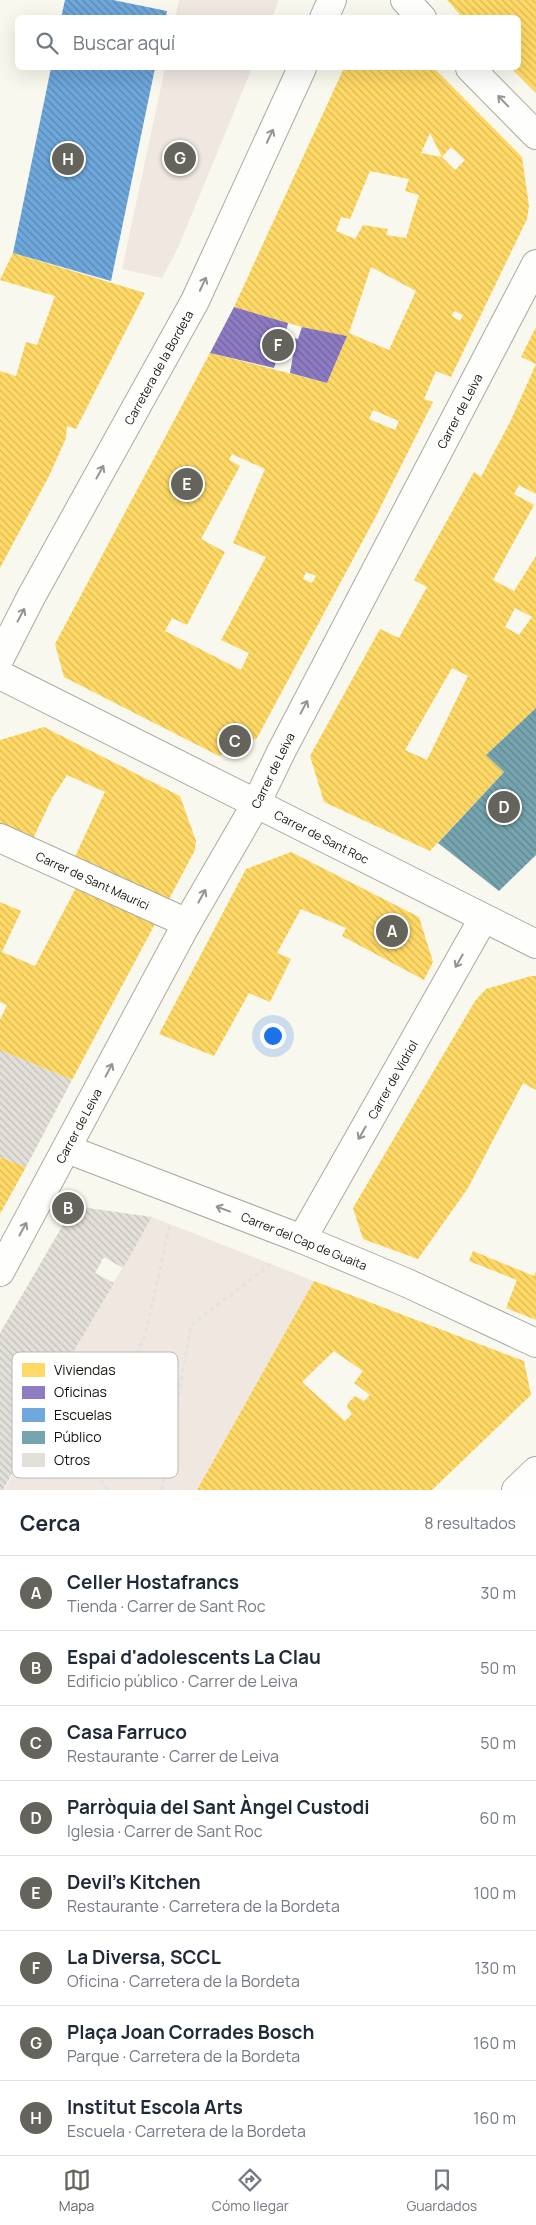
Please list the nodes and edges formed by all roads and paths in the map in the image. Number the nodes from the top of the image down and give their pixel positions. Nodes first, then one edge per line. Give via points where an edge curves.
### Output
1 (332, 0) edge
2 (405, 0) edge
3 (325, 15) edge
4 (419, 15) edge
5 (301, 70) edge
6 (472, 70) edge
7 (536, 135) edge
8 (536, 264) edge
9 (0, 658) edge
10 (0, 675) edge
11 (256, 804) junction
12 (0, 838) edge
13 (483, 919) junction
14 (187, 923) junction
15 (536, 944) edge
16 (67, 1149) junction
17 (174, 1190) junction
18 (302, 1239) junction
19 (0, 1272) edge
20 (536, 1343) edge
21 (136, 1352) edge
22 (178, 1399) edge
23 (536, 1471) edge
24 (99, 1478) edge
25 (108, 1490) edge
26 (516, 1490) edge

1 - 3 street
2 - 4 street
9 -> 5 street, Carretera de la Bordeta via 195,301
7 -> 6 street
11 -> 8 street, Carrer de Leiva
10 - 11 street, Carrer de Sant Roc
11 - 13 street, Carrer de Sant Roc
14 -> 11 street, Carrer de Leiva
12 - 14 street, Carrer de Sant Maurici
13 - 15 street, Carrer de Sant Roc
13 -> 18 street, Carrer de Vidriol
16 -> 14 street, Carrer de Leiva
16 - 17 street, Carrer del Cap de Guaita
19 -> 16 street, Carrer de Leiva
18 -> 17 street, Carrer del Cap de Guaita
17 - 21 path via 170,1223 144,1340
18 - 20 street, Carrer del Cap de Guaita
18 - 22 path via 191,1325
23 - 26 street
24 - 25 path

